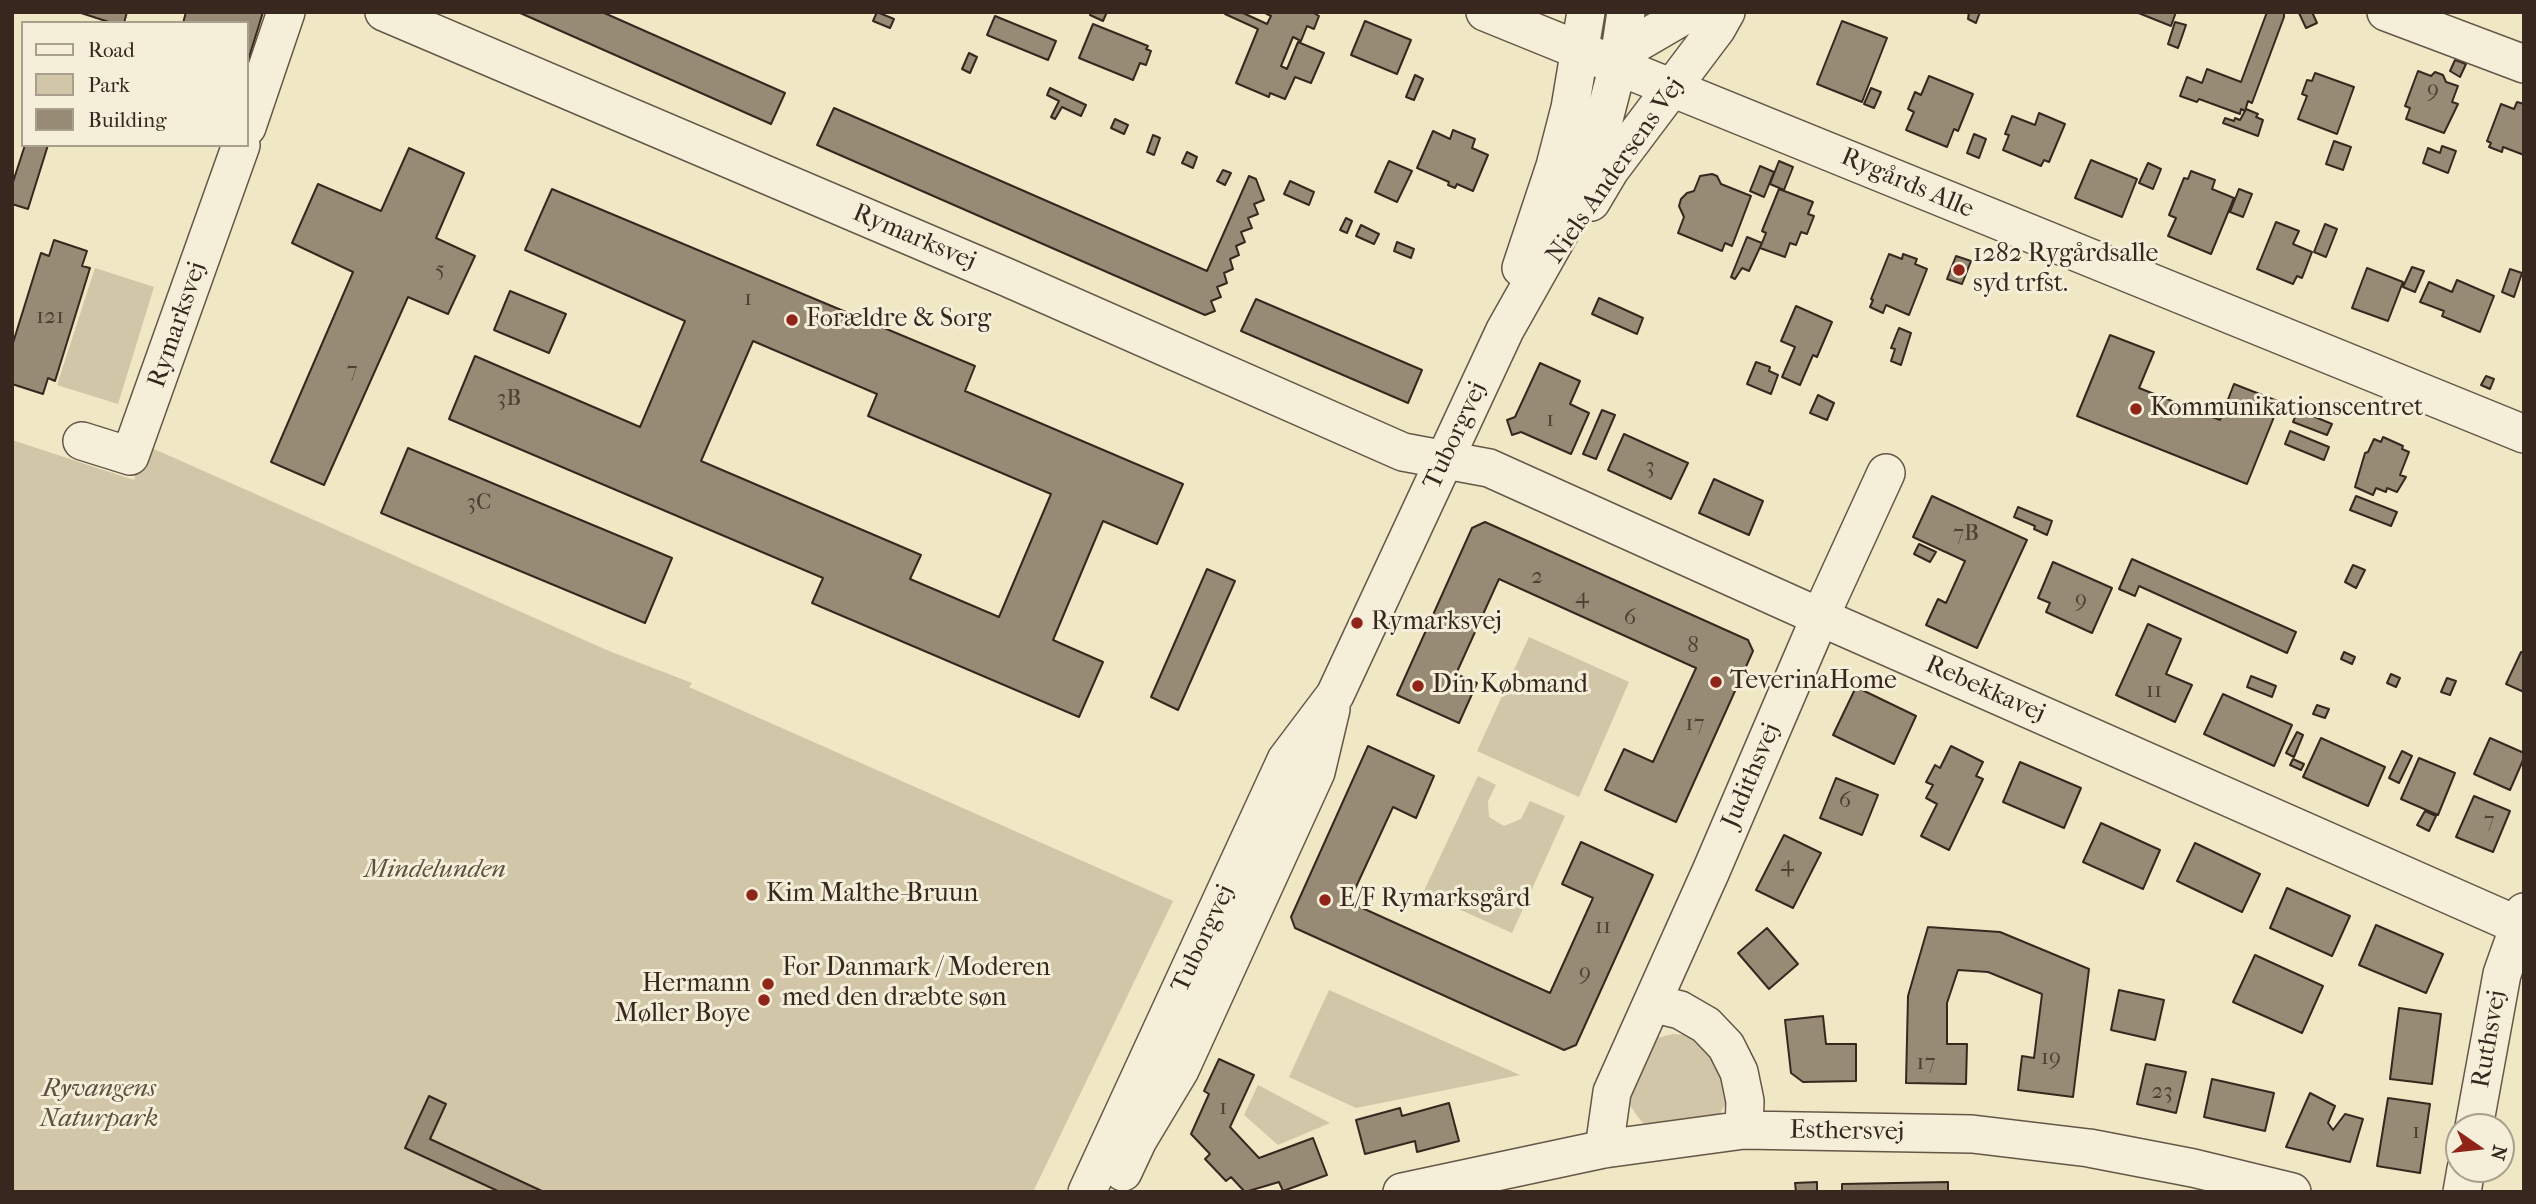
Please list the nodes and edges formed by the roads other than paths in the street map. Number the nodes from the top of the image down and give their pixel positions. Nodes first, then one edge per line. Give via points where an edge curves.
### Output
1 (286, 12) edge
2 (384, 12) edge
3 (1485, 12) edge
4 (1586, 12) edge
5 (1626, 12) edge
6 (1690, 12) edge
7 (1727, 12) edge
8 (2386, 12) edge
9 (1606, 58) junction
10 (2524, 64) edge
11 (1673, 88) junction
12 (248, 124) edge
13 (239, 147) edge
14 (1505, 330) junction
15 (2524, 434) edge
16 (82, 441) dead end
17 (1445, 460) junction
18 (1886, 473) dead end
19 (1820, 617) junction
20 (1335, 695) junction
21 (2522, 922) edge
22 (1652, 1003) junction
23 (2476, 1113) edge
24 (1744, 1130) junction
25 (1604, 1149) junction
26 (1087, 1192) edge
27 (1114, 1192) edge
28 (1402, 1192) edge
29 (2292, 1192) edge

1 - 12 street
2 - 17 street, Rymarksvej via 1403,452
3 - 9 street, Rygårds Alle
4 - 9 street, Tuborgvej
5 - 9 street, Tuborgvej
6 - 9 street
7 - 11 street, Niels Andersens Vej
8 - 10 street
9 - 11 street, Rygårds Alle
9 - 14 street, Tuborgvej via 1571,100
9 - 14 street, Tuborgvej via 1601,131 1567,220
11 - 14 street, Niels Andersens Vej via 1610,170 1577,227
11 - 15 street, Rygårds Alle
13 - 16 street, Rymarksvej via 130,456
14 - 17 street, Tuborgvej
17 - 19 street, Rebekkavej via 1489,468
17 - 20 street, Tuborgvej
18 - 19 street, Judithsvej
19 - 21 street, Rebekkavej
19 - 22 street, Judithsvej
20 - 26 street, Tuborgvej via 1286,760
20 - 27 street, Tuborgvej via 1317,772 1180,1070 1138,1140
21 - 23 street, Ruthsvej via 2501,974
22 - 24 street via 1680,1010 1706,1025 1726,1046 1739,1072
22 - 25 street, Judithsvej via 1612,1092
24 - 25 street, Esthersvej
24 - 29 street, Esthersvej via 1972,1134 2089,1148
25 - 28 street, Esthersvej

